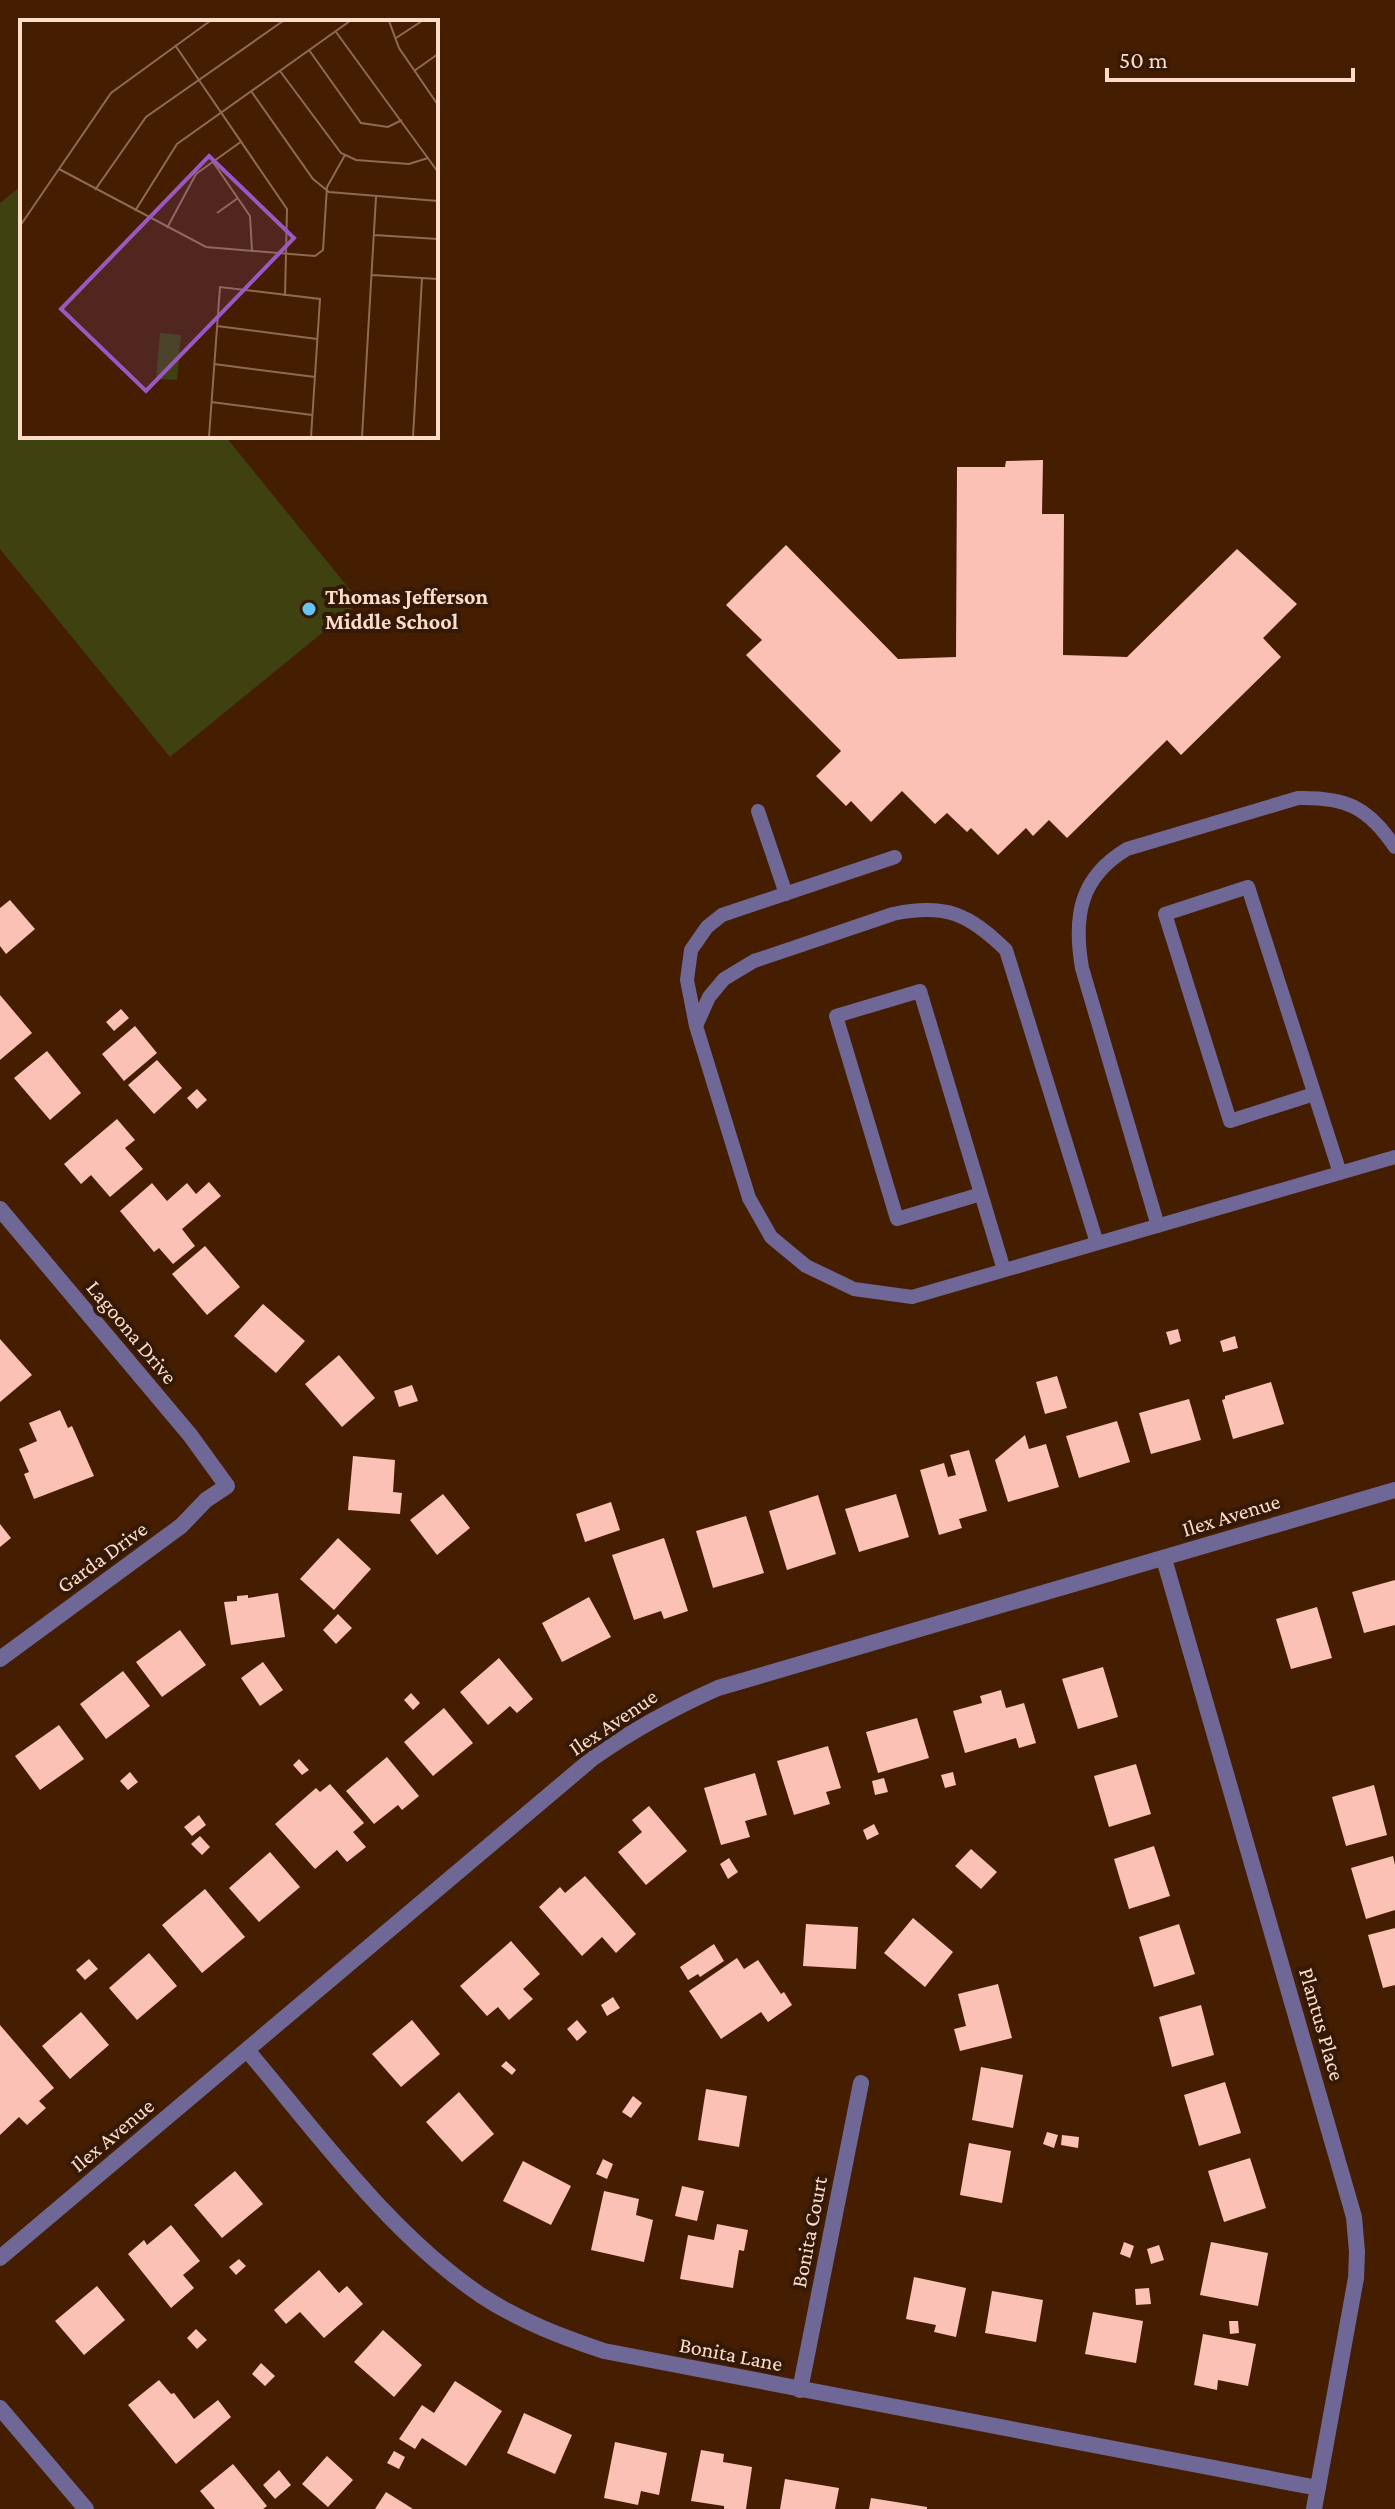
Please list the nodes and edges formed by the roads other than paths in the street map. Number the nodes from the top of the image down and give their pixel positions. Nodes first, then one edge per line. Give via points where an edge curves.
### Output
1 (758, 811) dead end
2 (1395, 847) edge
3 (895, 857) dead end
4 (786, 894) junction
5 (696, 1026) junction
6 (1314, 1094) junction
7 (1395, 1157) edge
8 (1340, 1173) junction
9 (981, 1194) junction
10 (0, 1209) edge
11 (1158, 1226) junction
12 (1097, 1243) junction
13 (1004, 1270) junction
14 (227, 1486) joint
15 (1395, 1490) edge
16 (1164, 1559) junction
17 (0, 1659) edge
18 (247, 2050) junction
19 (861, 2083) dead end
20 (0, 2258) edge
21 (800, 2390) junction
22 (0, 2408) edge
23 (1318, 2488) junction
24 (86, 2509) edge
25 (1314, 2509) edge

1 - 4 lane
2 - 11 lane via 1355,805 1298,798 1127,849 1088,884 1077,940 1082,968
3 - 4 lane
4 - 5 lane via 722,915 691,950 687,980
5 - 12 lane via 724,979 754,961 917,909 949,912 980,925 1006,950
5 - 13 lane via 749,1198 771,1237 806,1266 854,1289 912,1297
6 - 6 lane via 1248,887 1165,914 1230,1121
6 - 8 lane
7 - 8 lane
8 - 11 lane
9 - 9 lane via 920,991 836,1016 897,1219
9 - 13 lane
10 - 14 street, Lagoona Drive
11 - 12 lane
12 - 13 lane
14 - 17 street, Garda Drive
15 - 16 street, Ilex Avenue
16 - 18 street, Ilex Avenue via 733,1684 674,1707 593,1758
16 - 23 street, Plantus Place via 1354,2217 1356,2278
18 - 20 street, Ilex Avenue
18 - 21 street, Bonita Lane via 371,2197 482,2296 562,2337 604,2351
19 - 21 street, Bonita Court
21 - 23 street, Bonita Lane
22 - 24 street
23 - 25 street, Plantus Place

